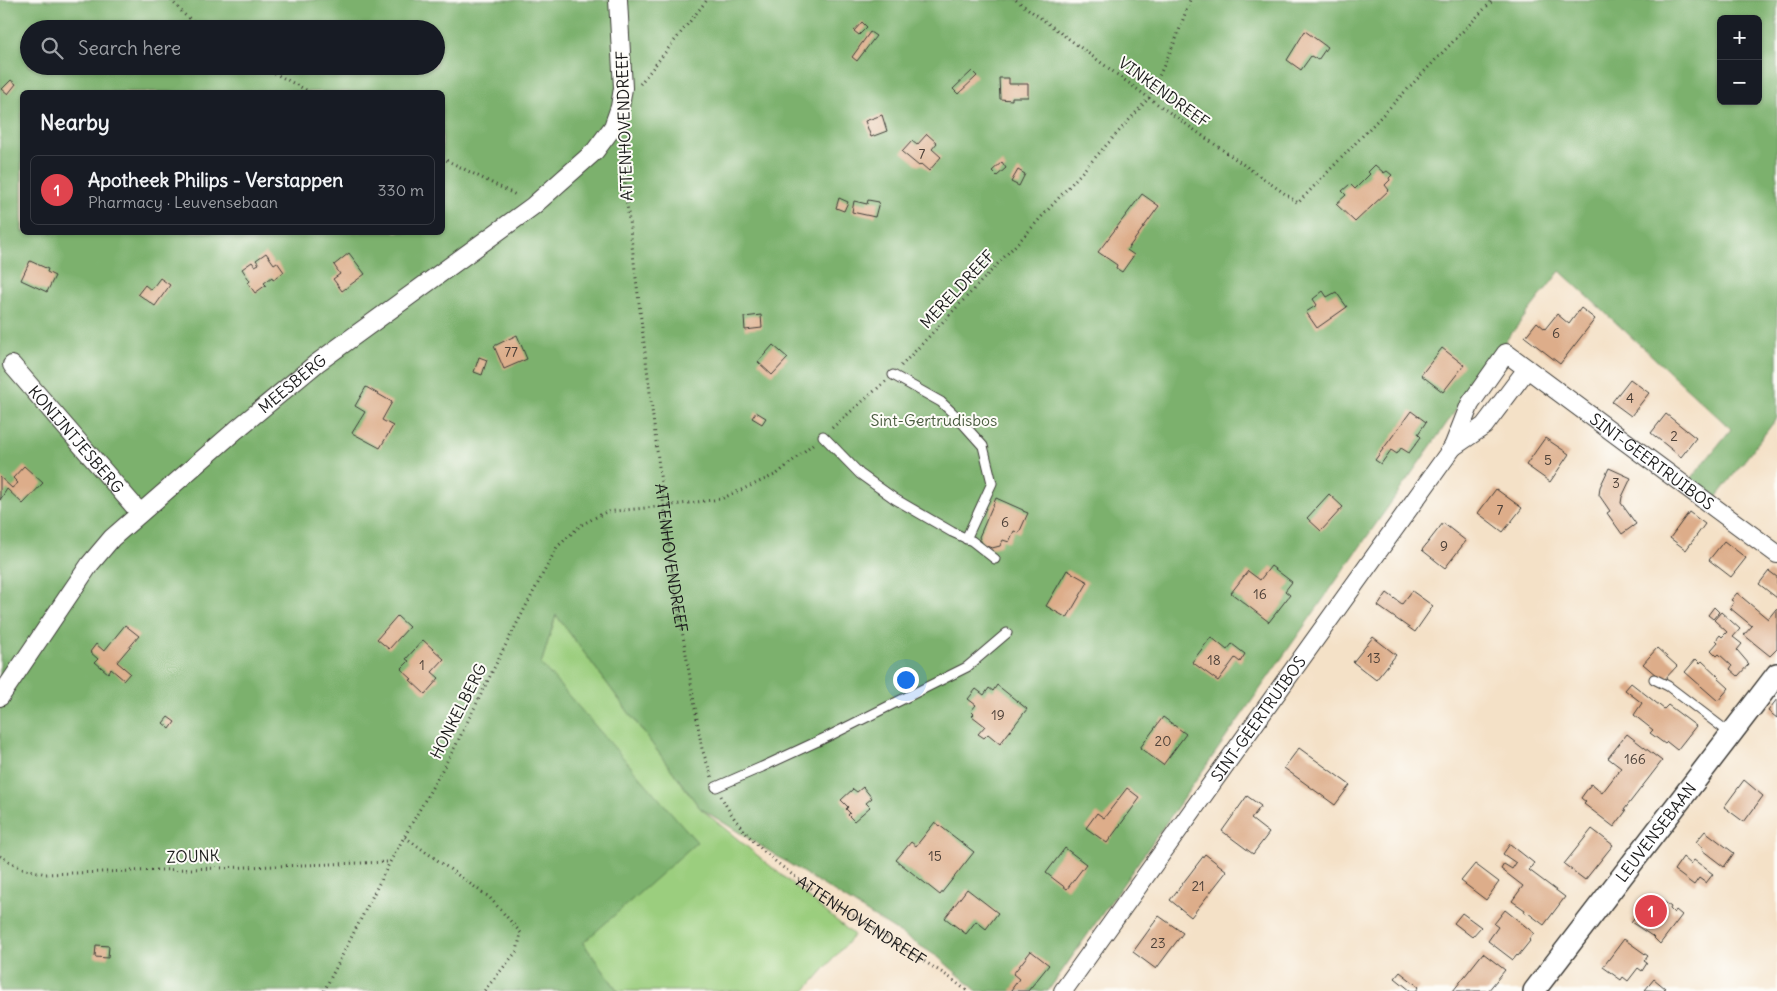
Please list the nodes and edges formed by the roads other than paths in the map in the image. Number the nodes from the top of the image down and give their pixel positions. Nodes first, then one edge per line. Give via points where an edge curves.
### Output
1 (618, 0) edge
2 (620, 107) joint
3 (12, 365) dead end
4 (1527, 369) junction
5 (893, 375) road end
6 (823, 436) road end
7 (1453, 447) junction
8 (140, 513) junction
9 (966, 539) junction
10 (1777, 554) edge
11 (995, 559) dead end
12 (1007, 633) dead end
13 (1777, 674) edge
14 (1654, 679) dead end
15 (0, 697) edge
16 (1731, 734) junction
17 (716, 787) road end
18 (1063, 991) edge
19 (1534, 991) edge

1 - 2 street, ATTENHOVENDREEF via 623,88
2 - 8 street, MEESBERG via 613,127 595,151 533,206 317,363
3 - 8 street, KONIJNTJESBERG
4 - 7 street, SINT-GEERTRUIBOS via 1484,426
4 - 7 street, SINT-GEERTRUIBOS via 1506,353 1470,404
4 - 10 street, SINT-GEERTRUIBOS
5 - 9 lane via 941,402 983,446 992,483
6 - 9 lane via 860,474 895,499
7 - 18 street, SINT-GEERTRUIBOS
8 - 15 street, MEESBERG via 90,564
9 - 11 lane
12 - 17 lane via 967,667 821,740
13 - 16 street, LEUVENSEBAAN
14 - 16 lane
16 - 19 street, LEUVENSEBAAN

